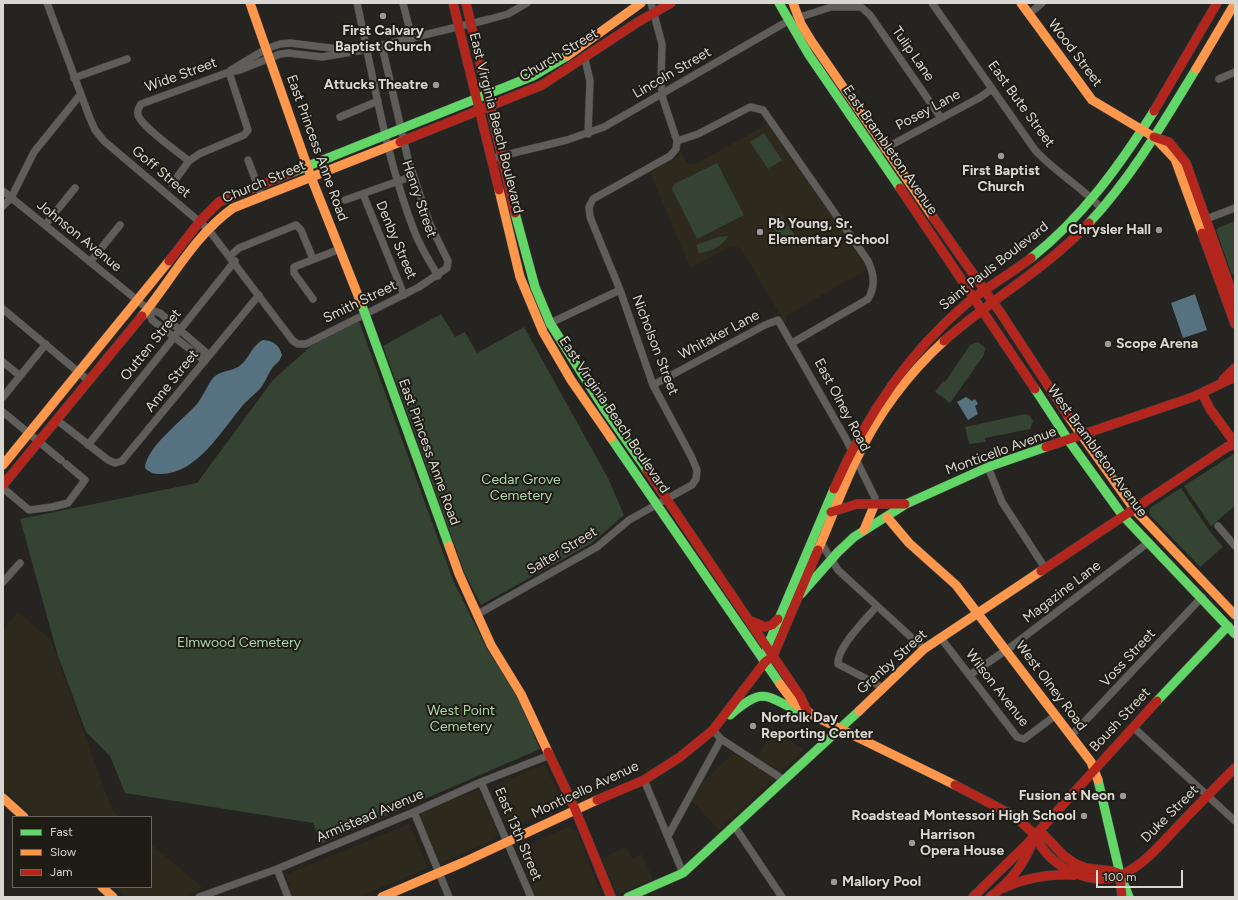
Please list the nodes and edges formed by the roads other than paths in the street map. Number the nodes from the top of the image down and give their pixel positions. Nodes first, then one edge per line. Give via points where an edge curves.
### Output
1 (47, 3) edge
2 (250, 3) edge
3 (357, 3) edge
4 (403, 3) edge
5 (453, 3) edge
6 (466, 3) edge
7 (641, 3) edge
8 (671, 3) edge
9 (779, 3) edge
10 (786, 3) edge
11 (793, 3) edge
12 (932, 3) edge
13 (1021, 3) edge
14 (1042, 3) edge
15 (1217, 3) edge
16 (1235, 3) edge
17 (524, 4) edge
18 (861, 7) joint
19 (652, 8) edge
20 (1029, 14) junction
21 (799, 18) junction
22 (788, 21) junction
23 (471, 24) junction
24 (458, 28) junction
25 (412, 39) junction
26 (382, 46) junction
27 (367, 48) junction
28 (266, 49) junction
29 (358, 51) junction
30 (569, 55) junction
31 (268, 58) junction
32 (127, 59) dead end
33 (585, 59) junction
34 (576, 65) junction
35 (229, 72) junction
36 (1235, 72) edge
37 (74, 78) junction
38 (1219, 79) dead end
39 (992, 89) junction
40 (662, 94) junction
41 (80, 95) junction
42 (487, 95) junction
43 (477, 99) junction
44 (378, 101) junction
45 (490, 107) junction
46 (480, 111) junction
47 (340, 117) dead end
48 (941, 118) junction
49 (401, 129) junction
50 (1143, 130) junction
51 (588, 134) junction
52 (386, 135) junction
53 (1154, 137) junction
54 (403, 141) junction
55 (677, 141) junction
56 (388, 147) junction
57 (885, 149) junction
58 (876, 153) junction
59 (502, 156) junction
60 (492, 159) junction
61 (248, 160) dead end
62 (189, 161) junction
63 (307, 166) junction
64 (413, 176) junction
65 (311, 178) junction
66 (507, 178) junction
67 (497, 180) junction
68 (397, 181) junction
69 (172, 184) dead end
70 (258, 185) junction
71 (76, 188) dead end
72 (3, 191) edge
73 (363, 194) junction
74 (262, 197) junction
75 (10, 198) junction
76 (1091, 198) junction
77 (345, 200) dead end
78 (3, 206) edge
79 (1235, 208) edge
80 (1102, 209) junction
81 (1202, 220) junction
82 (200, 221) junction
83 (45, 225) junction
84 (120, 225) dead end
85 (208, 229) junction
86 (340, 249) junction
87 (232, 259) junction
88 (313, 259) junction
89 (90, 262) junction
90 (438, 276) junction
91 (620, 290) junction
92 (985, 291) junction
93 (259, 295) junction
94 (404, 295) junction
95 (975, 298) junction
96 (314, 299) dead end
97 (138, 300) junction
98 (1235, 301) edge
99 (993, 303) junction
100 (148, 308) junction
101 (3, 309) edge
102 (983, 310) junction
103 (365, 314) junction
104 (778, 320) joint
105 (550, 323) junction
106 (1235, 324) edge
107 (541, 328) junction
108 (180, 330) junction
109 (174, 337) junction
110 (294, 341) joint
111 (46, 344) junction
112 (792, 344) junction
113 (207, 358) junction
114 (3, 362) edge
115 (1235, 368) edge
116 (80, 372) junction
117 (20, 376) junction
118 (1235, 377) edge
119 (89, 381) junction
120 (1219, 384) junction
121 (653, 385) junction
122 (1202, 393) junction
123 (3, 397) edge
124 (604, 410) junction
125 (3, 412) edge
126 (596, 416) junction
127 (57, 420) junction
128 (29, 433) junction
129 (1081, 436) junction
130 (1069, 441) junction
131 (39, 442) junction
132 (1235, 443) edge
133 (88, 445) junction
134 (851, 450) junction
135 (856, 460) junction
136 (3, 465) edge
137 (988, 467) junction
138 (696, 479) joint
139 (3, 487) edge
140 (667, 498) junction
141 (656, 504) junction
142 (906, 504) junction
143 (874, 506) junction
144 (1134, 509) junction
145 (835, 510) junction
146 (824, 516) junction
147 (1124, 516) junction
148 (887, 517) junction
149 (1218, 526) dead end
150 (864, 530) junction
151 (1149, 542) junction
152 (821, 543) junction
153 (1235, 546) edge
154 (831, 560) junction
155 (20, 563) dead end
156 (1045, 568) junction
157 (3, 582) edge
158 (801, 594) junction
159 (1202, 598) junction
160 (877, 606) junction
161 (977, 613) junction
162 (478, 614) junction
163 (1235, 615) edge
164 (781, 616) junction
165 (748, 619) junction
166 (1233, 623) edge
167 (1235, 634) edge
168 (940, 637) junction
169 (767, 647) junction
170 (924, 649) junction
171 (1006, 650) junction
172 (773, 656) junction
173 (765, 662) junction
174 (970, 675) junction
175 (882, 688) junction
176 (807, 711) junction
177 (1056, 715) junction
178 (816, 717) junction
179 (716, 726) junction
180 (1133, 727) junction
181 (839, 729) junction
182 (1071, 736) junction
183 (721, 739) junction
184 (550, 756) junction
185 (1235, 768) edge
186 (1094, 769) junction
187 (644, 780) junction
188 (784, 780) junction
189 (481, 782) junction
190 (1208, 796) junction
191 (3, 798) edge
192 (575, 809) junction
193 (414, 812) junction
194 (23, 816) edge
195 (1235, 821) edge
196 (735, 827) junction
197 (1035, 835) junction
198 (668, 836) junction
199 (507, 842) junction
200 (276, 869) junction
201 (438, 873) junction
202 (683, 873) junction
203 (1120, 874) junction
204 (1084, 876) junction
205 (103, 888) edge
206 (1004, 888) junction
207 (207, 896) edge
208 (113, 897) edge
209 (199, 897) edge
210 (288, 897) edge
211 (382, 897) edge
212 (449, 897) edge
213 (531, 897) edge
214 (611, 897) edge
215 (628, 897) edge
216 (782, 897) edge
217 (973, 897) edge
218 (990, 897) edge
219 (1122, 897) edge
220 (1129, 897) edge

1 - 37 street, Goff Street
2 - 28 main road, East Princess Anne Road
3 - 27 street, Henry Street
4 - 25 street
5 - 24 main road, East Virginia Beach Boulevard
6 - 23 main road, East Virginia Beach Boulevard
7 - 30 main road, Church Street
8 - 19 main road, Church Street
9 - 22 main road, East Brambleton Avenue
10 - 21 main road
11 - 21 main road, East Brambleton Avenue
12 - 39 street, East Bute Street
13 - 20 main road, Wood Street
14 - 20 street
15 - 50 main road, Saint Pauls Boulevard
16 - 53 main road, Saint Pauls Boulevard
17 - 23 street, Wide Street via 508,14
18 - 21 street, Lincoln Street via 831,7
18 - 48 street, Tulip Lane via 870,15
19 - 33 main road, Church Street
19 - 40 street via 662,44
20 - 50 main road, Wood Street via 1089,96 1104,108
21 - 22 street, Lincoln Street
21 - 57 main road, East Brambleton Avenue
22 - 40 street, Lincoln Street
22 - 58 main road, East Brambleton Avenue
23 - 24 street, Wide Street
23 - 42 main road, East Virginia Beach Boulevard
24 - 25 street, Wide Street
24 - 43 main road, East Virginia Beach Boulevard
25 - 26 street, Wide Street
26 - 27 street, Wide Street
26 - 49 street, Henry Street
27 - 29 street, Wide Street
27 - 44 street, Henry Street
28 - 29 street, Wide Street via 290,43
28 - 31 main road, East Princess Anne Road
28 - 35 street, Wide Street
29 - 31 street, Wide Street via 322,57 289,53
30 - 34 street
30 - 42 main road, Church Street via 533,76
31 - 35 street, Wide Street
31 - 63 main road, East Princess Anne Road
32 - 37 street
33 - 34 main road, Church Street
33 - 51 street via 590,80
34 - 45 main road, Church Street via 542,85
35 - 62 street via 248,130 244,135 216,146
35 - 62 street, Wide Street via 141,104 138,108 138,115 143,123
36 - 38 street
37 - 41 street, Goff Street
39 - 48 street, Posey Lane
39 - 76 street, East Bute Street via 1040,156
40 - 51 street, Lincoln Street
40 - 55 street
41 - 75 street via 34,152
41 - 82 street, Goff Street via 95,130 104,141
42 - 43 main road, Church Street
42 - 45 main road, East Virginia Beach Boulevard
43 - 46 main road, East Virginia Beach Boulevard
43 - 49 main road, Church Street
44 - 47 street
44 - 52 street, Henry Street
45 - 46 main road, Church Street
45 - 59 main road, East Virginia Beach Boulevard
46 - 54 main road, Church Street
46 - 60 main road, East Virginia Beach Boulevard
48 - 57 street, Posey Lane
49 - 52 main road, Church Street
49 - 54 street, Henry Street
50 - 53 main road, Wood Street
50 - 76 main road, Saint Pauls Boulevard
51 - 59 street, Lincoln Street
52 - 56 street, Henry Street
52 - 63 main road, Church Street
53 - 80 main road, Saint Pauls Boulevard via 1130,174
53 - 81 main road, Wood Street via 1177,162
54 - 56 main road, Church Street
54 - 64 street, Henry Street
55 - 91 street, Nicholson Street via 674,153 593,199 589,207 590,217
55 - 112 street via 698,134 750,107 763,110 868,261 874,279 868,299
56 - 65 main road, Church Street
56 - 68 street, Henry Street
57 - 58 street, Posey Lane
57 - 92 main road, East Brambleton Avenue
58 - 95 main road, East Brambleton Avenue
59 - 60 street, Lincoln Street
59 - 66 main road, East Virginia Beach Boulevard
60 - 67 main road, East Virginia Beach Boulevard
61 - 70 street
62 - 69 street
63 - 65 main road, East Princess Anne Road
63 - 70 main road, Church Street
64 - 68 street
64 - 90 street, Henry Street via 429,222 448,261 448,268
65 - 74 main road, Church Street
65 - 86 main road, East Princess Anne Road
66 - 67 main road
66 - 105 main road, East Virginia Beach Boulevard via 535,286
67 - 107 main road, East Virginia Beach Boulevard via 520,277
68 - 73 street
68 - 90 street, Henry Street via 415,234
70 - 74 street
70 - 82 main road, Church Street via 219,202
71 - 83 street
72 - 75 street, Johnson Avenue
73 - 77 street
73 - 94 street, Denby Street
74 - 85 main road, Church Street via 233,208
75 - 78 street
75 - 83 street, Johnson Avenue
76 - 80 street, East Bute Street
76 - 92 main road, Saint Pauls Boulevard via 1047,245
79 - 81 street
80 - 99 main road, Saint Pauls Boulevard via 1049,261
81 - 98 main road
81 - 106 main road
82 - 85 street, Goff Street
82 - 97 main road, Church Street
83 - 89 street, Johnson Avenue
84 - 89 street
85 - 87 street, Goff Street
85 - 100 main road, Church Street
86 - 88 street
86 - 103 main road, East Princess Anne Road
87 - 88 street, Outten Street via 239,248 296,225 301,230
87 - 93 street, Goff Street
87 - 108 street, Outten Street
88 - 96 street via 296,265 293,270
89 - 97 street, Johnson Avenue
90 - 94 street, Smith Street
91 - 105 street
91 - 121 street, Nicholson Street
92 - 95 main road, Saint Pauls Boulevard
92 - 99 main road, East Brambleton Avenue
93 - 110 street, Goff Street
93 - 113 street, Anne Street
94 - 103 street, Smith Street
95 - 102 main road, East Brambleton Avenue
95 - 134 main road, Saint Pauls Boulevard via 915,352 873,412
97 - 100 street, Johnson Avenue
97 - 116 main road, Church Street
99 - 102 main road, Saint Pauls Boulevard
99 - 129 main road, West Brambleton Avenue
100 - 108 street via 160,313
100 - 109 street via 152,320
100 - 119 main road, Church Street
101 - 111 street
102 - 130 main road, West Brambleton Avenue
102 - 135 main road, Saint Pauls Boulevard via 939,345 912,375 882,415
103 - 110 street, Smith Street via 306,344
103 - 162 main road, East Princess Anne Road via 459,574
104 - 112 street, East Olney Road
104 - 121 street, Whitaker Lane via 765,324
105 - 107 street
105 - 124 main road, East Virginia Beach Boulevard
107 - 126 main road, East Virginia Beach Boulevard via 570,380
108 - 109 street, Outten Street
108 - 113 street
109 - 113 street
109 - 133 street, Outten Street
111 - 116 street
111 - 117 street
112 - 134 street, East Olney Road
113 - 133 street, Anne Street via 122,461 115,463
114 - 117 street
115 - 120 main road, Monticello Avenue
116 - 119 street
116 - 128 main road, Church Street
117 - 123 street
118 - 120 main road, Monticello Avenue
119 - 127 main road, Church Street
120 - 122 main road, Monticello Avenue
121 - 138 street, Nicholson Street via 691,456 697,470
122 - 129 main road, Monticello Avenue
122 - 132 main road via 1210,409
124 - 126 main road
124 - 140 main road, East Virginia Beach Boulevard
125 - 128 street
126 - 141 main road, East Virginia Beach Boulevard
127 - 131 main road, Church Street
127 - 133 street, Anne Street
128 - 131 street
128 - 136 main road, Church Street
129 - 130 main road, Monticello Avenue
129 - 144 main road, West Brambleton Avenue
130 - 137 main road, Monticello Avenue
130 - 147 main road, West Brambleton Avenue
131 - 139 main road, Church Street
131 - 139 street via 85,480 68,503 33,510 26,508
132 - 144 main road, Granby Street
134 - 135 street, East Olney Road
134 - 146 main road, Saint Pauls Boulevard
135 - 143 street, East Olney Road via 875,498
135 - 145 main road, Saint Pauls Boulevard
137 - 142 main road, Monticello Avenue
137 - 156 street via 1002,502
138 - 140 street, Salter Street via 692,485
140 - 141 street, Salter Street
140 - 165 main road, East Virginia Beach Boulevard
141 - 162 street, Salter Street via 629,520 597,547
141 - 173 main road, East Virginia Beach Boulevard
142 - 143 main road, Monticello Avenue
142 - 148 main road, Monticello Avenue
143 - 145 main road, Monticello Avenue via 854,504
143 - 150 main road
144 - 147 main road, Granby Street
144 - 163 main road, West Brambleton Avenue
145 - 146 main road, Monticello Avenue
145 - 152 main road, Monticello Avenue
146 - 164 main road, Monticello Avenue
147 - 151 main road, West Brambleton Avenue
147 - 156 main road, Granby Street
148 - 150 main road, Monticello Avenue
148 - 161 main road via 909,544 951,580
149 - 153 street
150 - 154 main road, Monticello Avenue
151 - 159 main road, West Brambleton Avenue
151 - 171 street, Magazine Lane
152 - 154 street
152 - 158 main road, Monticello Avenue
154 - 158 main road, Monticello Avenue
154 - 160 street via 838,570
155 - 157 street
156 - 161 main road, Granby Street
158 - 172 main road, Monticello Avenue
159 - 166 main road, West Brambleton Avenue
159 - 182 street, Voss Street
160 - 170 street
160 - 175 street via 850,637 838,659 838,664
161 - 168 main road, Granby Street
161 - 171 main road, West Olney Road
162 - 184 main road, East Princess Anne Road via 493,650 521,694
164 - 165 main road via 770,626 763,628
164 - 169 main road, Monticello Avenue
165 - 169 main road, East Virginia Beach Boulevard
166 - 167 main road, West Brambleton Avenue
166 - 180 main road, Boush Street
168 - 170 main road, Granby Street
168 - 174 street, Wilson Avenue
169 - 172 main road, East Virginia Beach Boulevard
169 - 173 main road, Monticello Avenue
170 - 175 main road, Granby Street
171 - 174 street, Magazine Lane
171 - 177 main road, West Olney Road
172 - 173 main road, Monticello Avenue
172 - 176 main road, East Virginia Beach Boulevard
173 - 176 main road, East Virginia Beach Boulevard via 794,703
173 - 179 main road, Monticello Avenue
174 - 177 street, Wilson Avenue via 1014,735 1021,739 1027,738
175 - 181 main road, Granby Street
176 - 178 main road, East Virginia Beach Boulevard
177 - 182 main road, West Olney Road
178 - 179 main road via 794,710 769,697 754,696
178 - 181 main road, East Virginia Beach Boulevard
179 - 183 street
179 - 187 main road, Monticello Avenue via 680,757
180 - 186 main road, Boush Street
180 - 190 street
181 - 188 main road, Granby Street
181 - 197 main road, East Virginia Beach Boulevard via 1001,808 1016,817
182 - 186 main road, West Olney Road
183 - 188 street
183 - 198 street
184 - 189 street, Armistead Avenue
184 - 192 main road, East Princess Anne Road
185 - 190 main road, Duke Street
186 - 197 main road, Boush Street
186 - 203 main road, West Olney Road
187 - 192 main road, Monticello Avenue
187 - 198 street
188 - 196 main road, Granby Street
189 - 193 street, Armistead Avenue
189 - 199 street, East 13th Street
190 - 195 street
190 - 203 main road, Duke Street via 1142,862
191 - 194 main road
192 - 199 main road, Monticello Avenue
192 - 214 main road, East Princess Anne Road
193 - 200 street, Armistead Avenue
193 - 201 street
196 - 202 main road, Granby Street
196 - 216 street
197 - 203 main road via 1044,836 1076,864 1089,869 1111,869
197 - 204 main road via 1038,845 1052,860
197 - 206 main road via 1026,857
197 - 217 main road, Boush Street
198 - 202 street
199 - 201 main road, Monticello Avenue
199 - 213 street, East 13th Street
200 - 207 street, Armistead Avenue
200 - 210 street
201 - 211 main road, Monticello Avenue
201 - 212 street
202 - 215 main road, Granby Street
203 - 204 main road, Duke Street via 1112,878
203 - 219 main road, West Olney Road
203 - 220 main road, West Olney Road
204 - 206 main road, Duke Street via 1040,874 1019,880
205 - 208 main road
206 - 218 main road, Duke Street
207 - 209 street, Armistead Avenue

